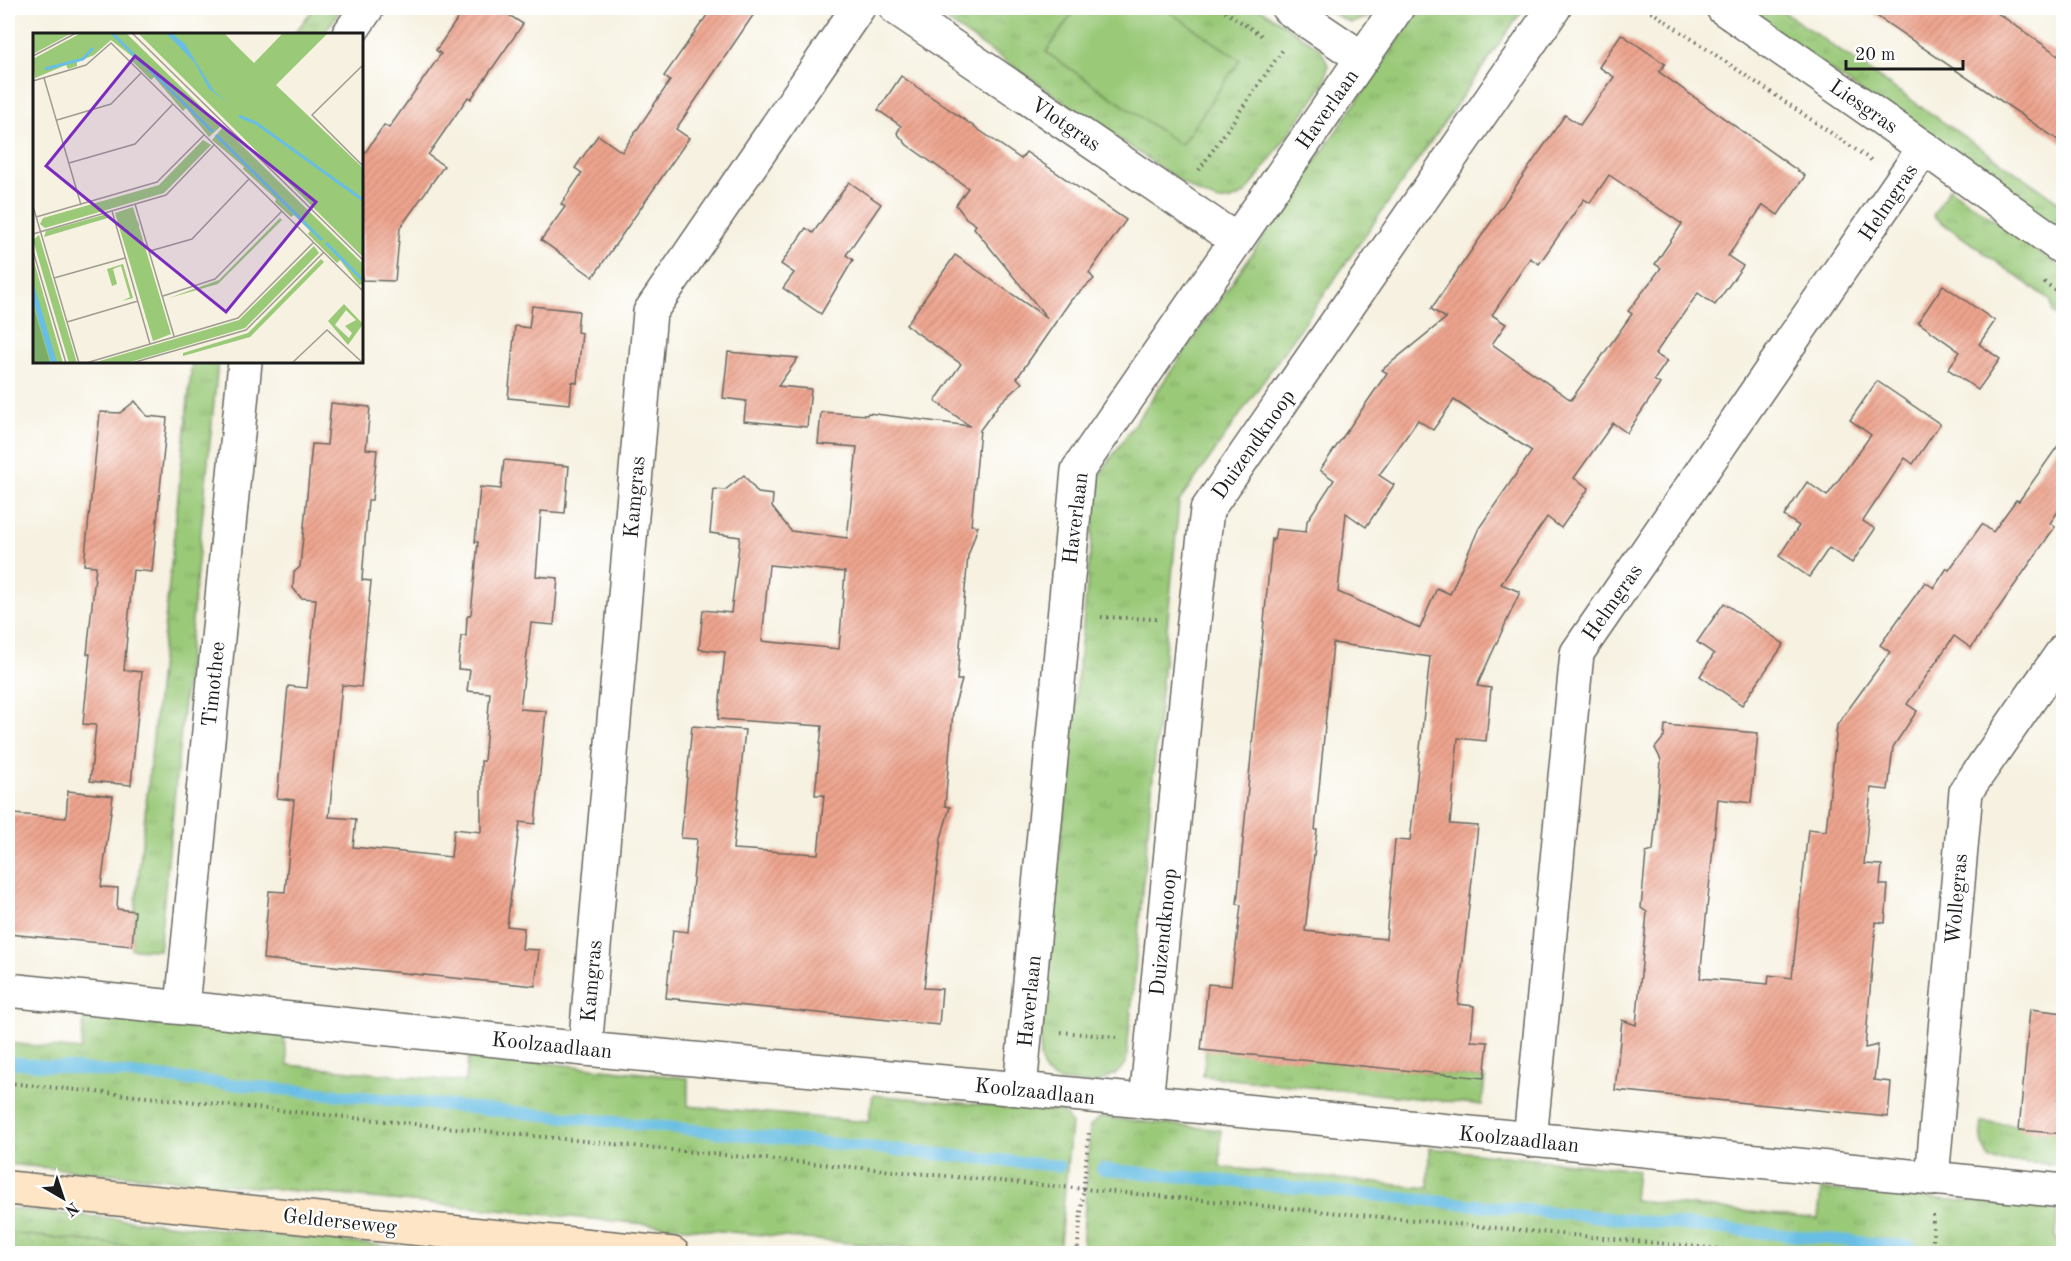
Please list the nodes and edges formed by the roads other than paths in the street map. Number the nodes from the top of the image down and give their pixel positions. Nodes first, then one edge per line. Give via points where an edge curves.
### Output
1 (367, 8) edge
2 (858, 8) edge
3 (896, 8) edge
4 (1397, 8) edge
5 (1554, 8) edge
6 (1723, 8) edge
7 (1296, 13) edge
8 (350, 33) edge
9 (1362, 58) junction
10 (1924, 148) junction
11 (1236, 240) junction
12 (2064, 249) edge
13 (245, 363) edge
14 (2064, 650) edge
15 (8, 990) edge
16 (182, 1007) junction
17 (585, 1049) junction
18 (1020, 1089) junction
19 (1146, 1102) junction
20 (1530, 1140) junction
21 (1932, 1179) junction
22 (8, 1188) edge
23 (2064, 1191) edge
24 (673, 1254) edge

1 - 8 street
2 - 17 street, Kamgras via 650,312
3 - 11 street, Vlotgras
4 - 9 street, Haverlaan
5 - 19 street, Duizendknoop via 1207,510
6 - 10 street, Liesgras
7 - 9 street
9 - 11 street, Haverlaan
10 - 12 street, Liesgras
10 - 20 street, Helmgras via 1577,653
11 - 18 street, Haverlaan via 1078,470
13 - 16 street, Timothee
14 - 21 street, Wollegras via 1966,791
15 - 16 street, Koolzaadlaan
16 - 17 street, Koolzaadlaan
17 - 18 street, Koolzaadlaan
18 - 19 street, Koolzaadlaan
19 - 20 street, Koolzaadlaan
20 - 21 street, Koolzaadlaan
21 - 23 street, Koolzaadlaan
22 - 24 street, Gelderseweg

